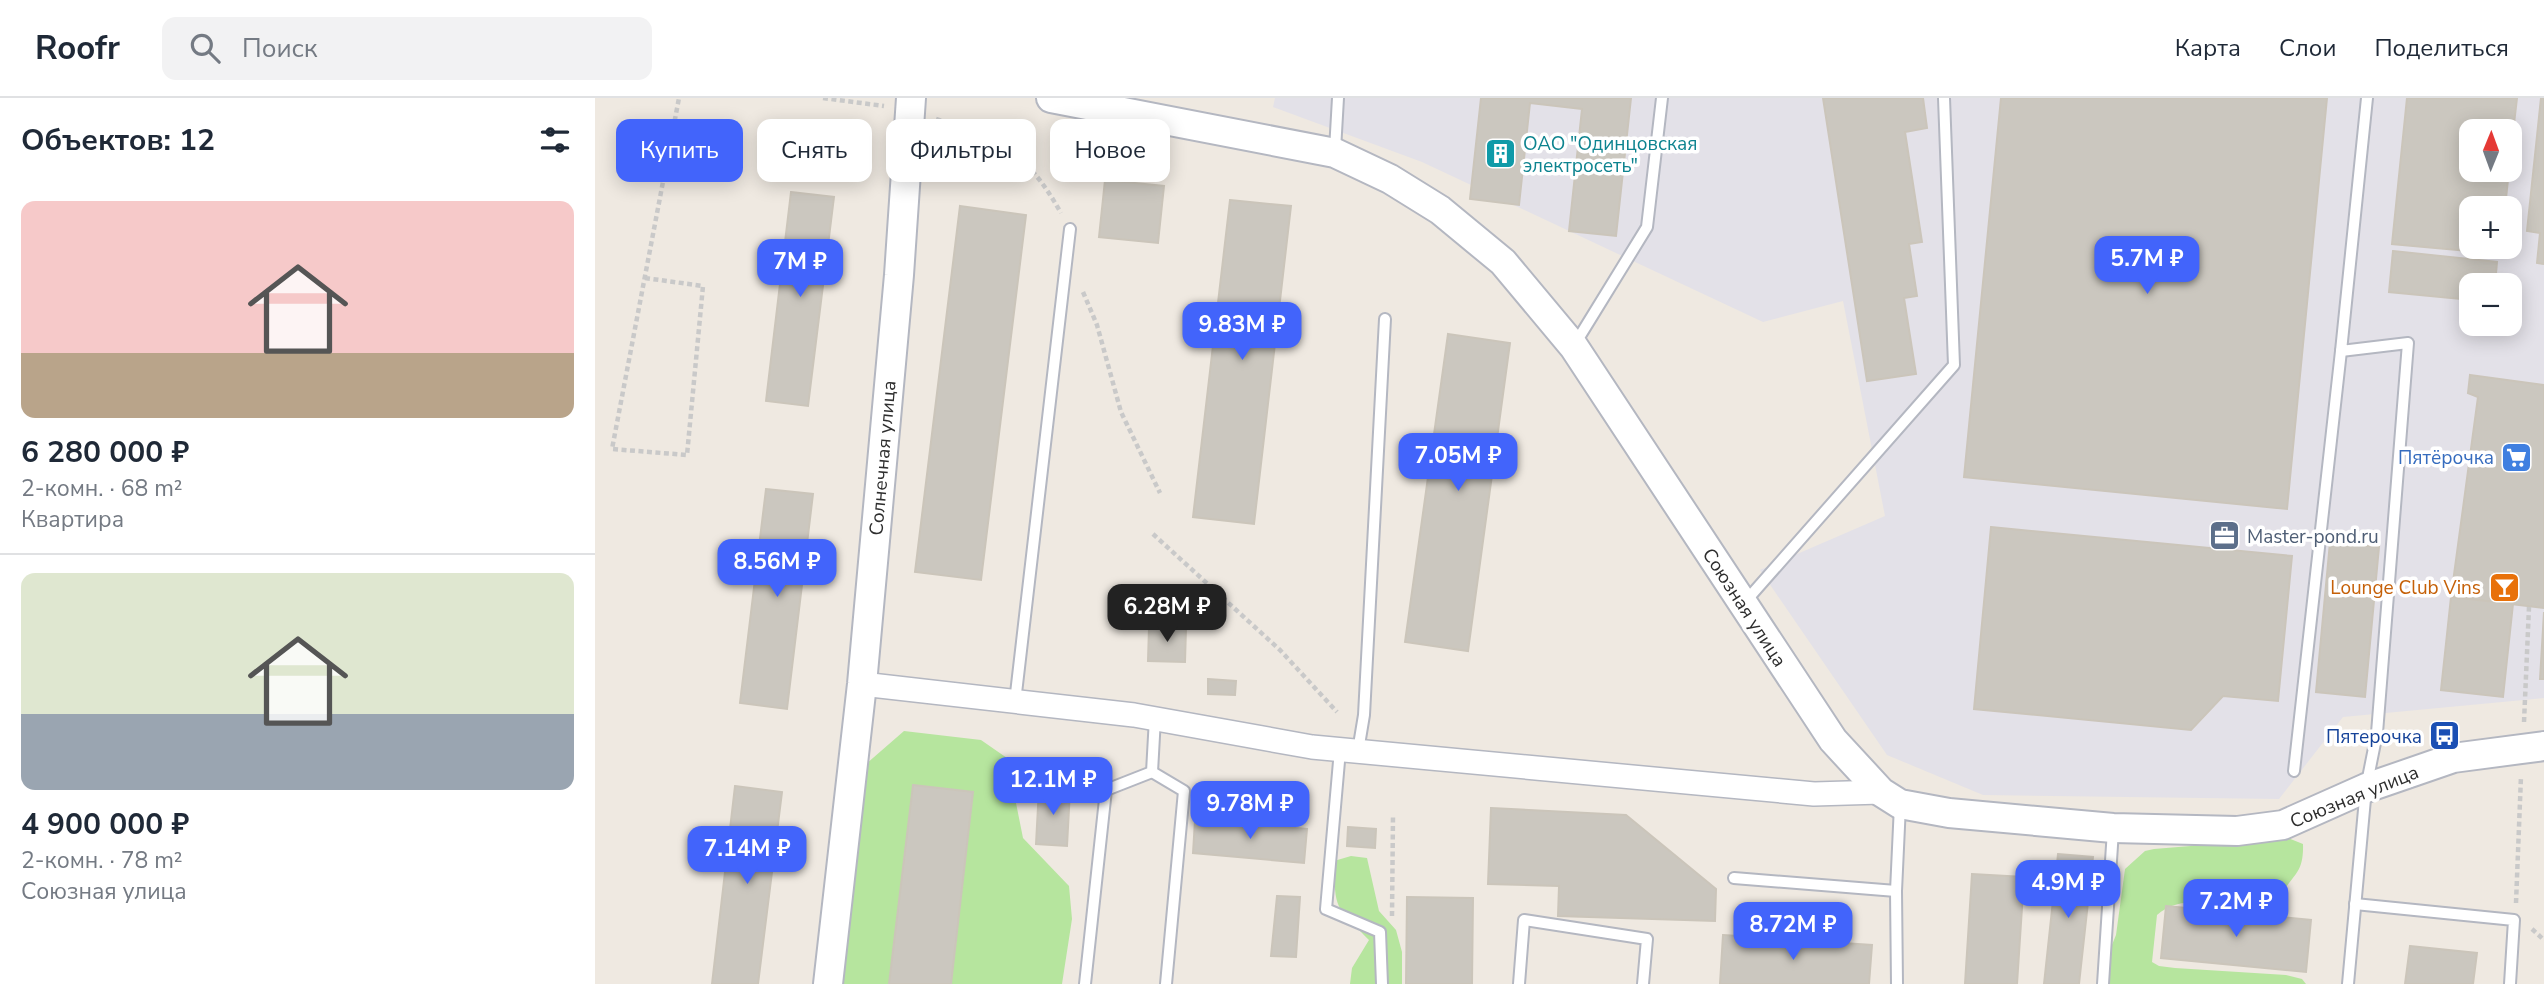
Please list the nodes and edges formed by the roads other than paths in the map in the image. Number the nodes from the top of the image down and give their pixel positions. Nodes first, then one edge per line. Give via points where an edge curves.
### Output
1 (911, 98) edge
2 (1051, 98) edge
3 (1338, 98) edge
4 (1662, 98) edge
5 (1944, 98) edge
6 (2367, 98) edge
7 (1335, 153) junction
8 (1070, 229) road end
9 (1385, 320) dead end
10 (1574, 347) junction
11 (2341, 351) junction
12 (1744, 604) junction
13 (862, 684) junction
14 (1015, 702) junction
15 (1155, 718) junction
16 (2544, 746) edge
17 (1349, 750) junction
18 (2294, 771) dead end
19 (1152, 772) junction
20 (2366, 788) junction
21 (1891, 798) junction
22 (2113, 828) junction
23 (1734, 878) dead end
24 (1896, 891) junction
25 (2355, 904) junction
26 (828, 984) edge
27 (1085, 984) edge
28 (1166, 984) edge
29 (1382, 984) edge
30 (1518, 984) edge
31 (1643, 984) edge
32 (1897, 984) edge
33 (2103, 984) edge
34 (2349, 984) edge
35 (2510, 984) edge

1 - 13 street, Солнечная улица
2 - 7 street, Союзная улица
3 - 7 lane
4 - 10 lane via 1647,227
5 - 12 lane via 1954,365
6 - 11 lane
7 - 10 street, Союзная улица via 1390,179 1503,262
8 - 14 lane
9 - 17 lane via 1364,715
10 - 12 street, Союзная улица
11 - 18 lane
11 - 20 lane via 2408,343 2377,733
12 - 21 street, Союзная улица via 1833,740
13 - 14 street
13 - 26 street, Солнечная улица
14 - 15 street
15 - 17 street
15 - 19 lane
16 - 20 street, Союзная улица via 2453,758
17 - 21 street
17 - 29 lane via 1326,909 1380,932
19 - 27 lane via 1106,790
19 - 28 lane via 1184,791
20 - 22 street, Союзная улица via 2283,825 2237,831
20 - 25 lane
21 - 22 street, Союзная улица via 1949,813
21 - 24 lane
22 - 33 lane
23 - 24 lane
24 - 32 lane
25 - 34 lane
25 - 35 lane via 2514,920
30 - 31 lane via 1524,920 1647,939

